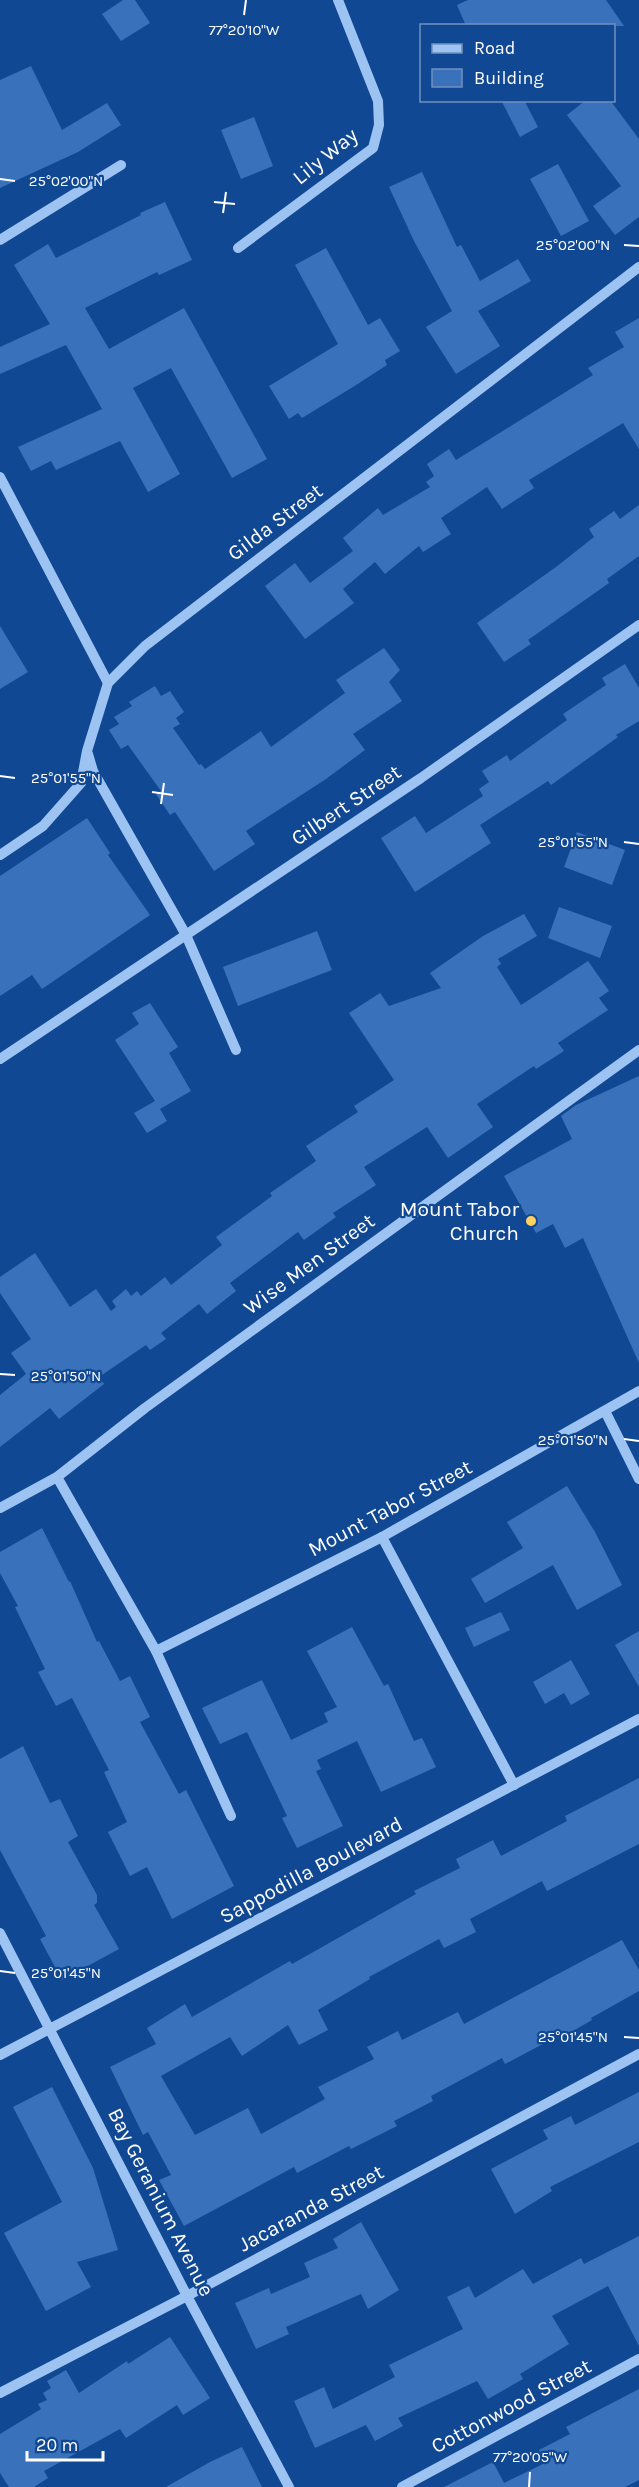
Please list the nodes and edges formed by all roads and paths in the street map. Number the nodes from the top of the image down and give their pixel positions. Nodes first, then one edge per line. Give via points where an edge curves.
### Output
1 (338, 0) edge
2 (121, 165) dead end
3 (0, 240) edge
4 (238, 248) dead end
5 (639, 267) edge
6 (0, 477) edge
7 (639, 625) edge
8 (108, 683) junction
9 (87, 750) junction
10 (0, 855) edge
11 (186, 935) junction
12 (236, 1050) dead end
13 (639, 1050) edge
14 (0, 1059) edge
15 (639, 1391) edge
16 (605, 1410) junction
17 (57, 1477) junction
18 (639, 1479) edge
19 (0, 1508) edge
20 (382, 1537) junction
21 (156, 1651) junction
22 (639, 1719) edge
23 (514, 1785) junction
24 (231, 1816) dead end
25 (0, 1933) edge
26 (50, 2029) junction
27 (639, 2054) edge
28 (0, 2055) edge
29 (187, 2296) junction
30 (639, 2359) edge
31 (0, 2393) edge
32 (289, 2487) edge
33 (402, 2487) edge

1 - 4 street, Lily Way via 378,101 379,125 373,148
2 - 3 street
5 - 8 street, Gilda Street via 145,646
6 - 8 street
7 - 11 street, Gilbert Street via 421,778
8 - 9 street, Gilda Street
9 - 10 street, Gilda Street via 81,783 43,826
9 - 11 street via 93,771
11 - 12 street
11 - 14 street, Gilbert Street
13 - 17 street, Wise Men Street via 154,1401
15 - 16 street, Mount Tabor Street
16 - 18 street
16 - 20 street, Mount Tabor Street
17 - 19 street, Wise Men Street
17 - 21 street
20 - 21 street, Mount Tabor Street
20 - 23 street
21 - 24 street
22 - 23 street, Sappodilla Boulevard
23 - 26 street, Sappodilla Boulevard
25 - 26 street, Bay Geranium Avenue
26 - 28 street, Sappodilla Boulevard
26 - 29 street, Bay Geranium Avenue
27 - 29 street, Jacaranda Street
29 - 31 street, Jacaranda Street
29 - 32 street, Bay Geranium Avenue
30 - 33 street, Cottonwood Street

